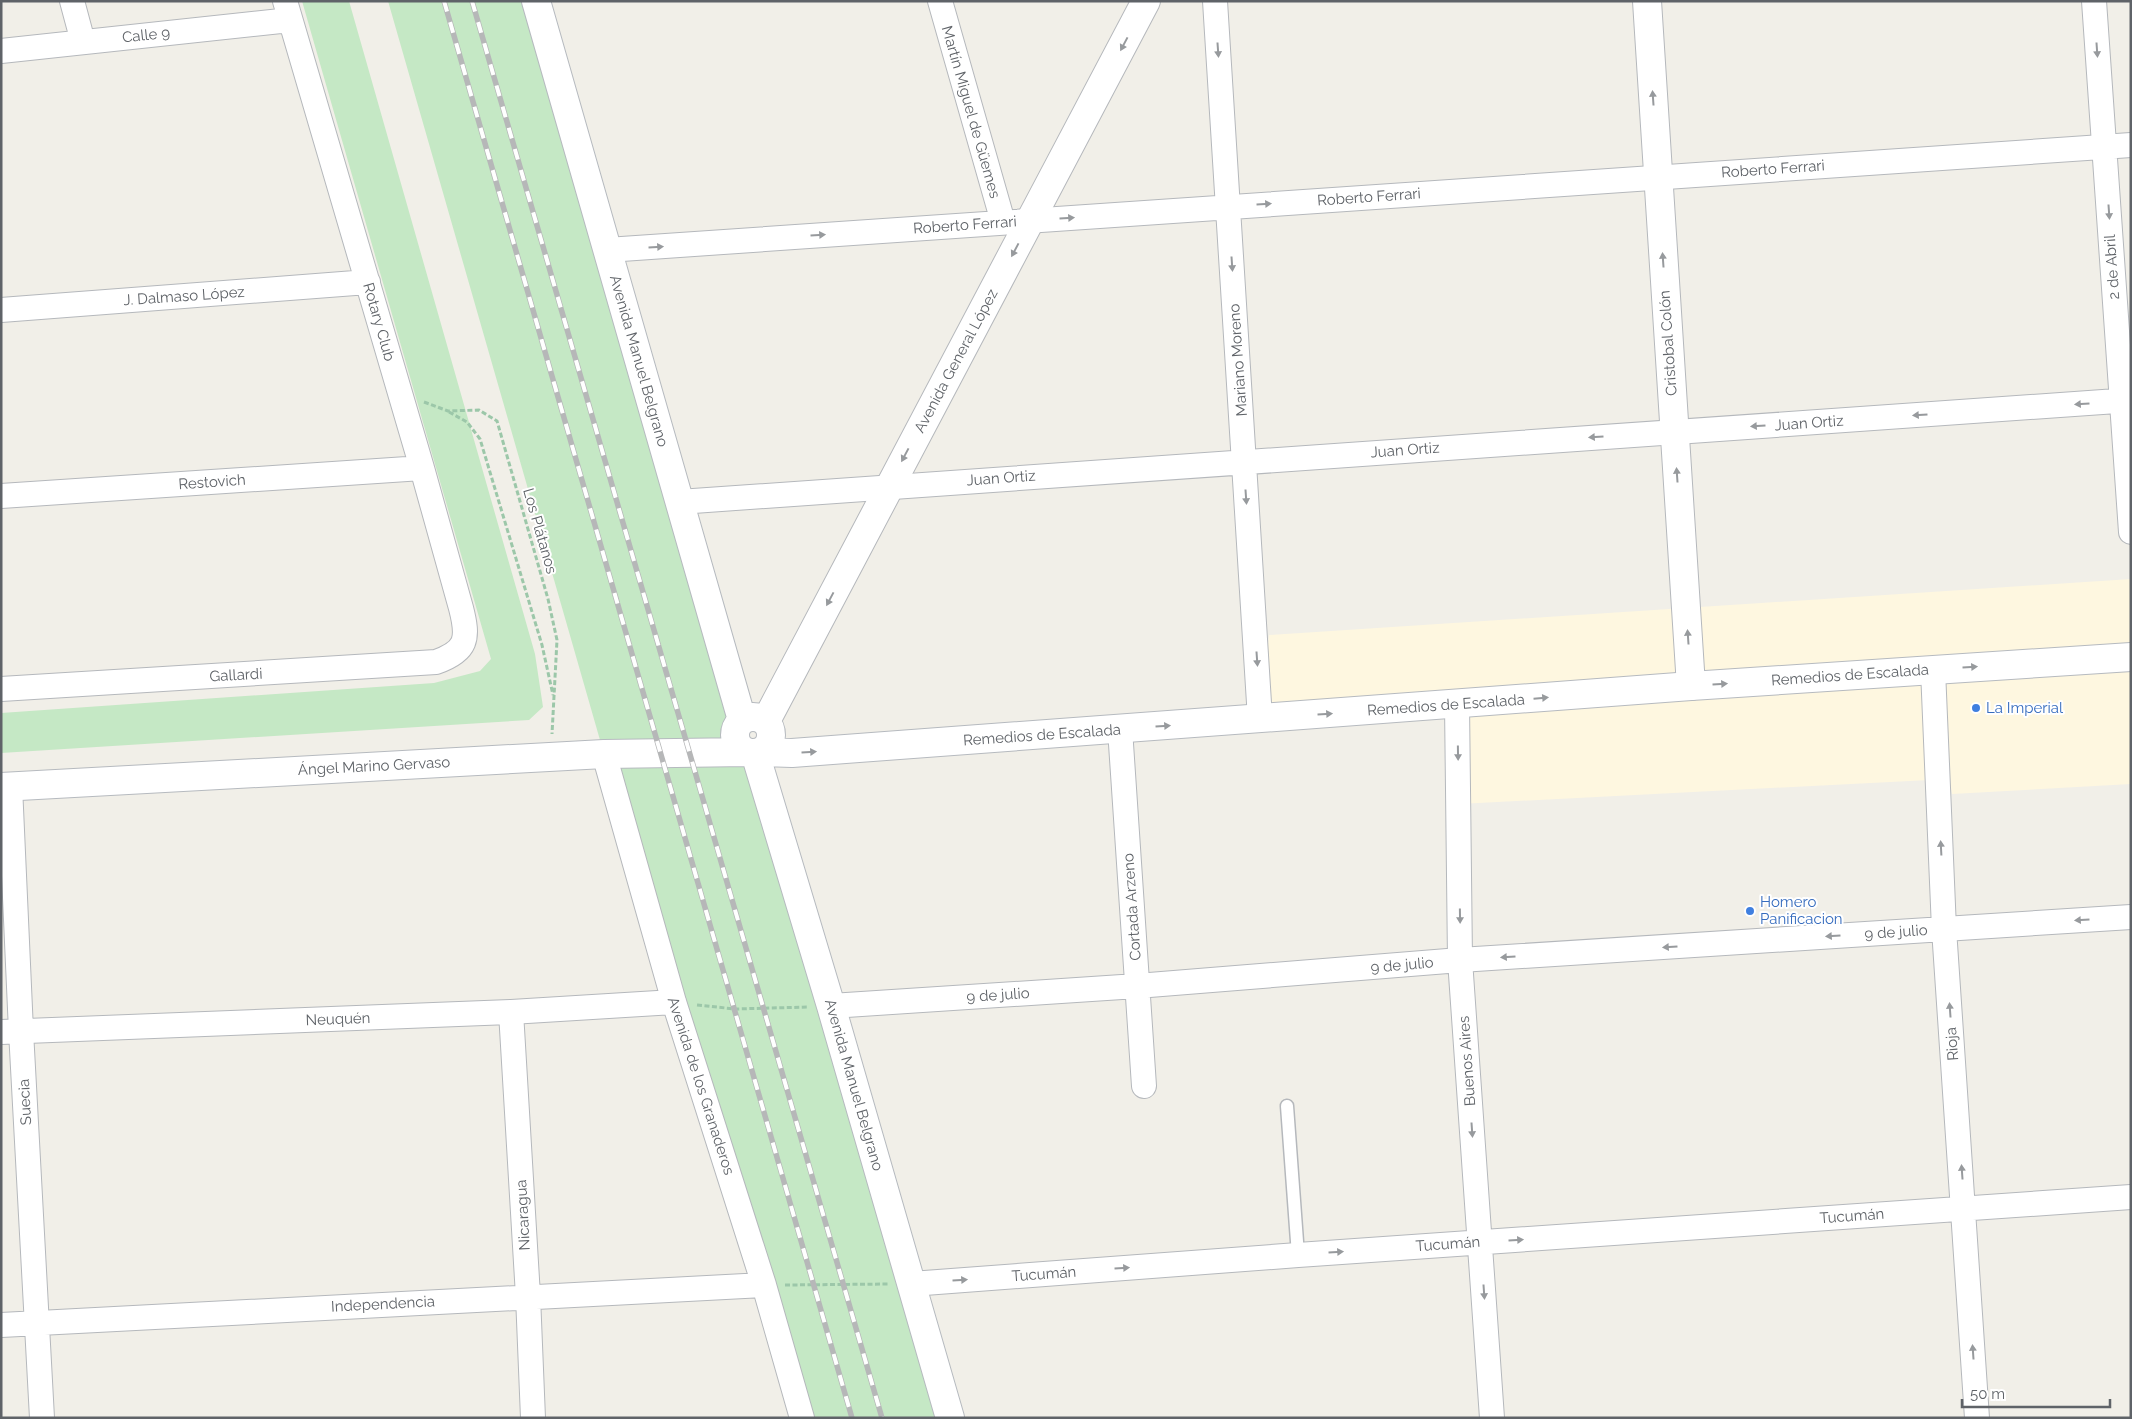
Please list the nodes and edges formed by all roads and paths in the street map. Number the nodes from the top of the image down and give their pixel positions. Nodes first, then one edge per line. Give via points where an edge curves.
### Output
1 (72, 1) edge
2 (536, 1) edge
3 (940, 1) edge
4 (1146, 1) edge
5 (1215, 1) edge
6 (1646, 1) edge
7 (2094, 1) edge
8 (287, 11) edge
9 (83, 42) junction
10 (1, 51) edge
11 (2131, 145) edge
12 (2104, 147) junction
13 (1658, 177) junction
14 (1228, 207) junction
15 (1031, 220) junction
16 (1003, 222) junction
17 (607, 250) junction
18 (368, 282) junction
19 (1, 310) edge
20 (400, 392) junction
21 (2126, 401) edge
22 (448, 411) junction
23 (1674, 432) junction
24 (1244, 462) junction
25 (422, 468) junction
26 (889, 486) junction
27 (1, 496) edge
28 (679, 502) junction
29 (2131, 532) edge
30 (464, 645) joint
31 (2131, 657) edge
32 (1933, 670) junction
33 (1691, 686) junction
34 (1, 689) edge
35 (554, 700) junction
36 (1458, 704) junction
37 (1260, 719) junction
38 (754, 721) junction
39 (1120, 729) junction
40 (754, 752) junction
41 (604, 754) junction
42 (550, 757) junction
43 (6, 786) edge
44 (2131, 917) edge
45 (1944, 929) junction
46 (1460, 960) junction
47 (1137, 986) junction
48 (674, 1002) junction
49 (831, 1006) junction
50 (511, 1012) junction
51 (11, 1032) edge
52 (1144, 1086) dead end
53 (1287, 1106) dead end
54 (2131, 1197) edge
55 (1964, 1208) junction
56 (1480, 1242) junction
57 (1298, 1255) junction
58 (911, 1284) junction
59 (764, 1285) junction
60 (528, 1296) junction
61 (38, 1324) junction
62 (1, 1325) edge
63 (42, 1418) edge
64 (533, 1418) edge
65 (802, 1418) edge
66 (950, 1418) edge
67 (1492, 1418) edge
68 (1977, 1418) edge

1 - 9 street
2 - 17 main road, Avenida Manuel Belgrano
3 - 16 street, Martín Miguel de Güemes
4 -> 15 main road, Avenida General López
5 -> 14 street, Mariano Moreno
13 -> 6 main road, Cristobal Colón
7 -> 12 street, 2 de Abril
8 - 9 street, Calle 9
8 - 18 street, Rotary Club
9 - 10 street, Calle 9
11 - 12 street, Roberto Ferrari
12 - 13 street, Roberto Ferrari
12 -> 21 street, 2 de Abril
14 -> 13 street, Roberto Ferrari
23 -> 13 main road, Cristobal Colón
15 -> 14 street, Roberto Ferrari
14 -> 24 street, Mariano Moreno
15 - 16 street, Roberto Ferrari
15 -> 26 main road, Avenida General López
17 -> 16 street, Roberto Ferrari
17 - 28 main road, Avenida Manuel Belgrano
18 - 19 street, J. Dalmaso López
18 - 20 street, Rotary Club
20 - 22 path, Los Plátanos
20 - 25 street, Rotary Club
21 -> 23 street, Juan Ortiz
21 - 29 street, 2 de Abril
22 - 35 path, Los Plátanos via 467,422 480,439 542,645
22 - 35 path, Los Plátanos via 479,410 496,421 557,640
23 -> 24 street, Juan Ortiz
33 -> 23 main road, Cristobal Colón
24 - 26 street, Juan Ortiz
24 -> 37 street, Mariano Moreno
25 - 27 street, Restovich
25 - 30 street, Rotary Club via 466,627
26 - 28 street, Juan Ortiz
26 -> 38 main road, Avenida General López
28 - 38 main road, Avenida Manuel Belgrano
30 - 34 street, Gallardi via 453,656 436,662
32 -> 31 main road, Remedios de Escalada
33 -> 32 main road, Remedios de Escalada
45 -> 32 street, Rioja
36 -> 33 main road, Remedios de Escalada
35 - 42 path, Los Plátanos
37 -> 36 main road, Remedios de Escalada
36 -> 46 street, Buenos Aires
39 -> 37 main road, Remedios de Escalada
38 - 40 main road, Avenida Manuel Belgrano via 738,725 735,738 741,749
40 -> 39 main road, Remedios de Escalada via 792,753
39 - 47 street, Cortada Arzeno
40 - 41 main road, Ángel Marino Gervaso
40 - 49 main road, Avenida Manuel Belgrano
41 - 42 main road, Ángel Marino Gervaso
41 - 48 street, Avenida de los Granaderos
42 - 43 main road, Ángel Marino Gervaso
43 - 51 street, Suecia
44 -> 45 street, 9 de julio
45 -> 46 street, 9 de julio
55 -> 45 street, Rioja
46 - 47 street, 9 de julio
46 -> 56 street, Buenos Aires
47 - 49 street, 9 de julio
47 - 52 street, Cortada Arzeno
48 - 49 path via 735,1009
48 - 50 street, Neuquén
48 - 59 street, Avenida de los Granaderos
49 - 58 main road, Avenida Manuel Belgrano
50 - 51 street, Neuquén
50 - 60 street, Nicaragua
51 - 61 street, Suecia
53 - 57 lane
54 - 55 street, Tucumán
56 -> 55 street, Tucumán
68 -> 55 street, Rioja
57 -> 56 street, Tucumán
56 -> 67 street, Buenos Aires
58 -> 57 street, Tucumán
58 - 59 path
58 - 66 main road, Avenida Manuel Belgrano
59 - 60 street, Independencia
59 - 65 street, Avenida de los Granaderos
60 - 61 street, Independencia
60 - 64 street, Nicaragua
61 - 62 street, Independencia
61 - 63 street, Suecia

